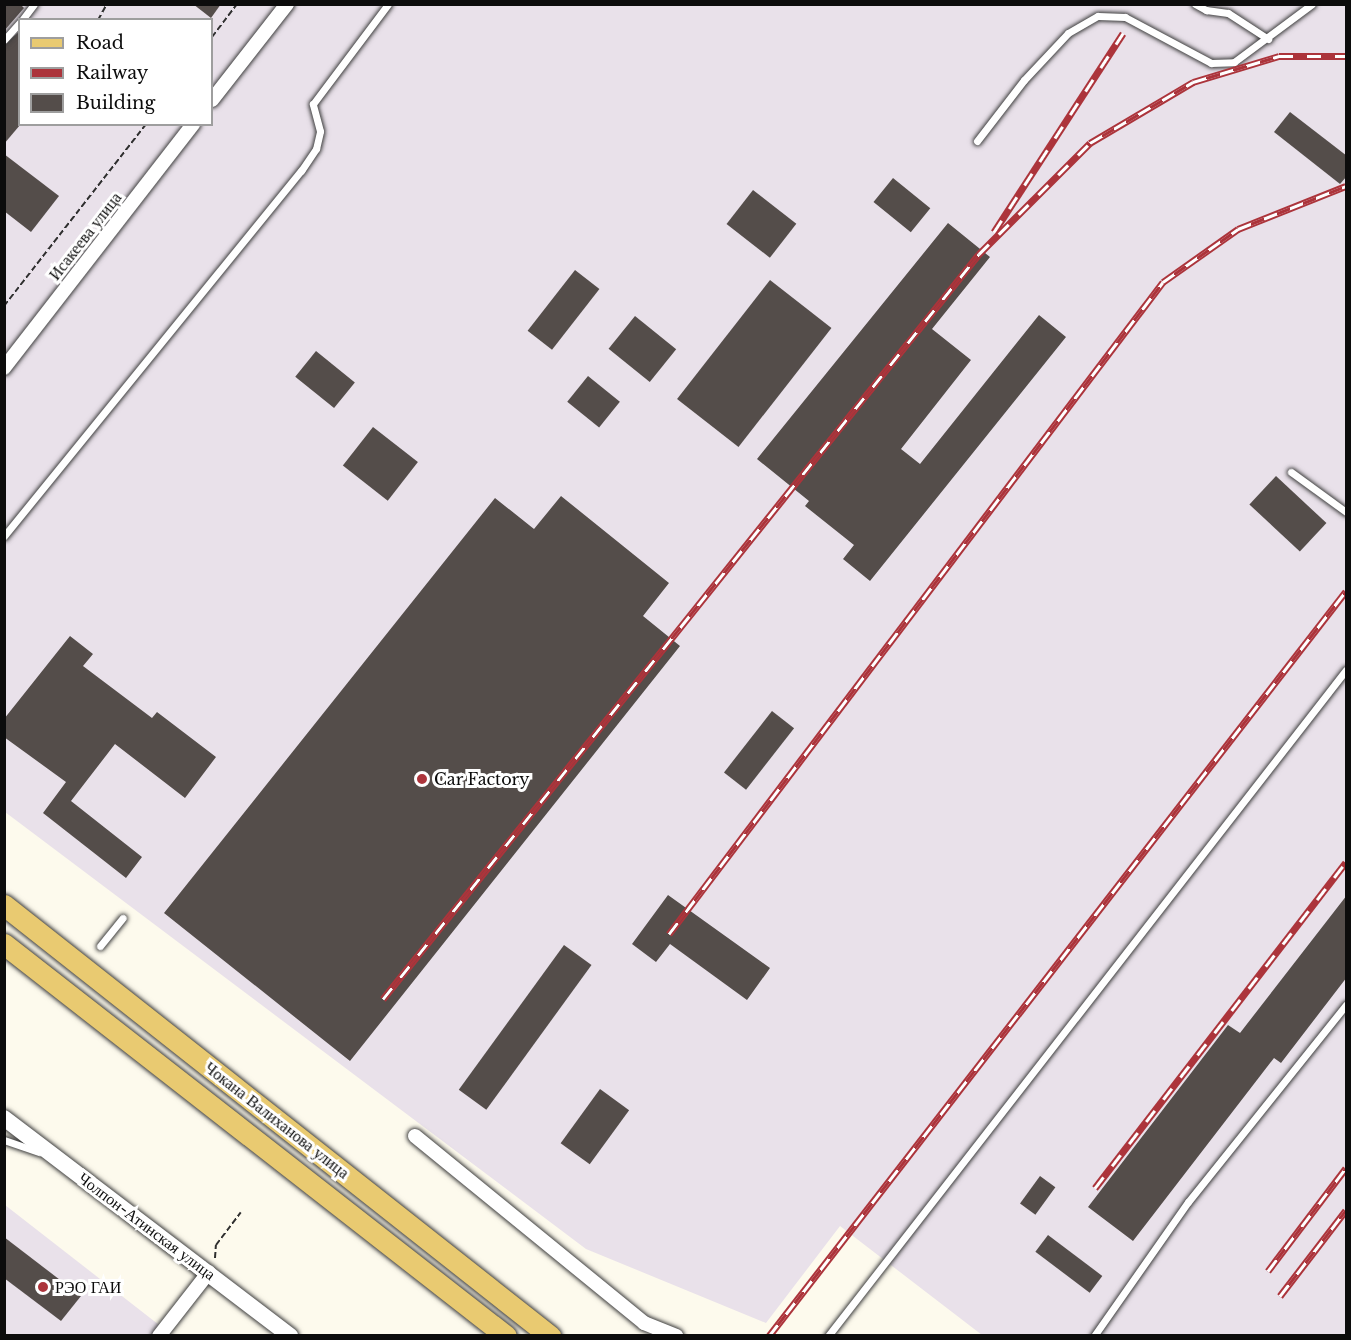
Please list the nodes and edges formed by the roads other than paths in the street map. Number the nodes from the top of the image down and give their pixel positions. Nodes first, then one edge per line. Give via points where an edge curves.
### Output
1 (34, 4) edge
2 (287, 4) edge
3 (388, 4) edge
4 (1195, 4) edge
5 (1312, 4) edge
6 (23, 18) edge
7 (18, 24) edge
8 (1268, 39) junction
9 (4, 40) edge
10 (213, 99) edge
11 (191, 126) edge
12 (977, 141) dead end
13 (4, 368) edge
14 (1291, 472) dead end
15 (1347, 512) edge
16 (4, 536) edge
17 (1347, 670) edge
18 (4, 905) edge
19 (123, 918) dead end
20 (4, 944) edge
21 (100, 946) dead end
22 (83, 966) junction
23 (63, 990) junction
24 (1347, 1005) edge
25 (4, 1118) edge
26 (415, 1136) dead end
27 (4, 1140) edge
28 (58, 1159) junction
29 (208, 1272) junction
30 (159, 1335) edge
31 (290, 1335) edge
32 (506, 1335) edge
33 (550, 1335) edge
34 (677, 1335) edge
35 (828, 1335) edge
36 (1094, 1335) edge

1 - 6 lane
2 - 10 street
3 - 16 lane via 313,104 320,131 316,149 301,171
4 - 8 lane via 1228,13
5 - 8 lane
7 - 9 lane
8 - 12 lane via 1234,62 1211,63 1125,17 1098,16 1068,33 1024,80
11 - 13 street, Исакеева улица
14 - 15 lane
17 - 35 lane
18 - 22 main road, Чокана Валиханова улица
19 - 21 lane
20 - 23 main road, Чокана Валиханова улица
22 - 23 main road
22 - 33 main road, Чокана Валиханова улица
23 - 32 main road, Чокана Валиханова улица
24 - 36 lane via 1188,1202
25 - 28 street, Чолпон-Атинская улица
26 - 34 street via 644,1323
27 - 28 lane
28 - 29 street, Чолпон-Атинская улица
29 - 30 street
29 - 31 street, Чолпон-Атинская улица

